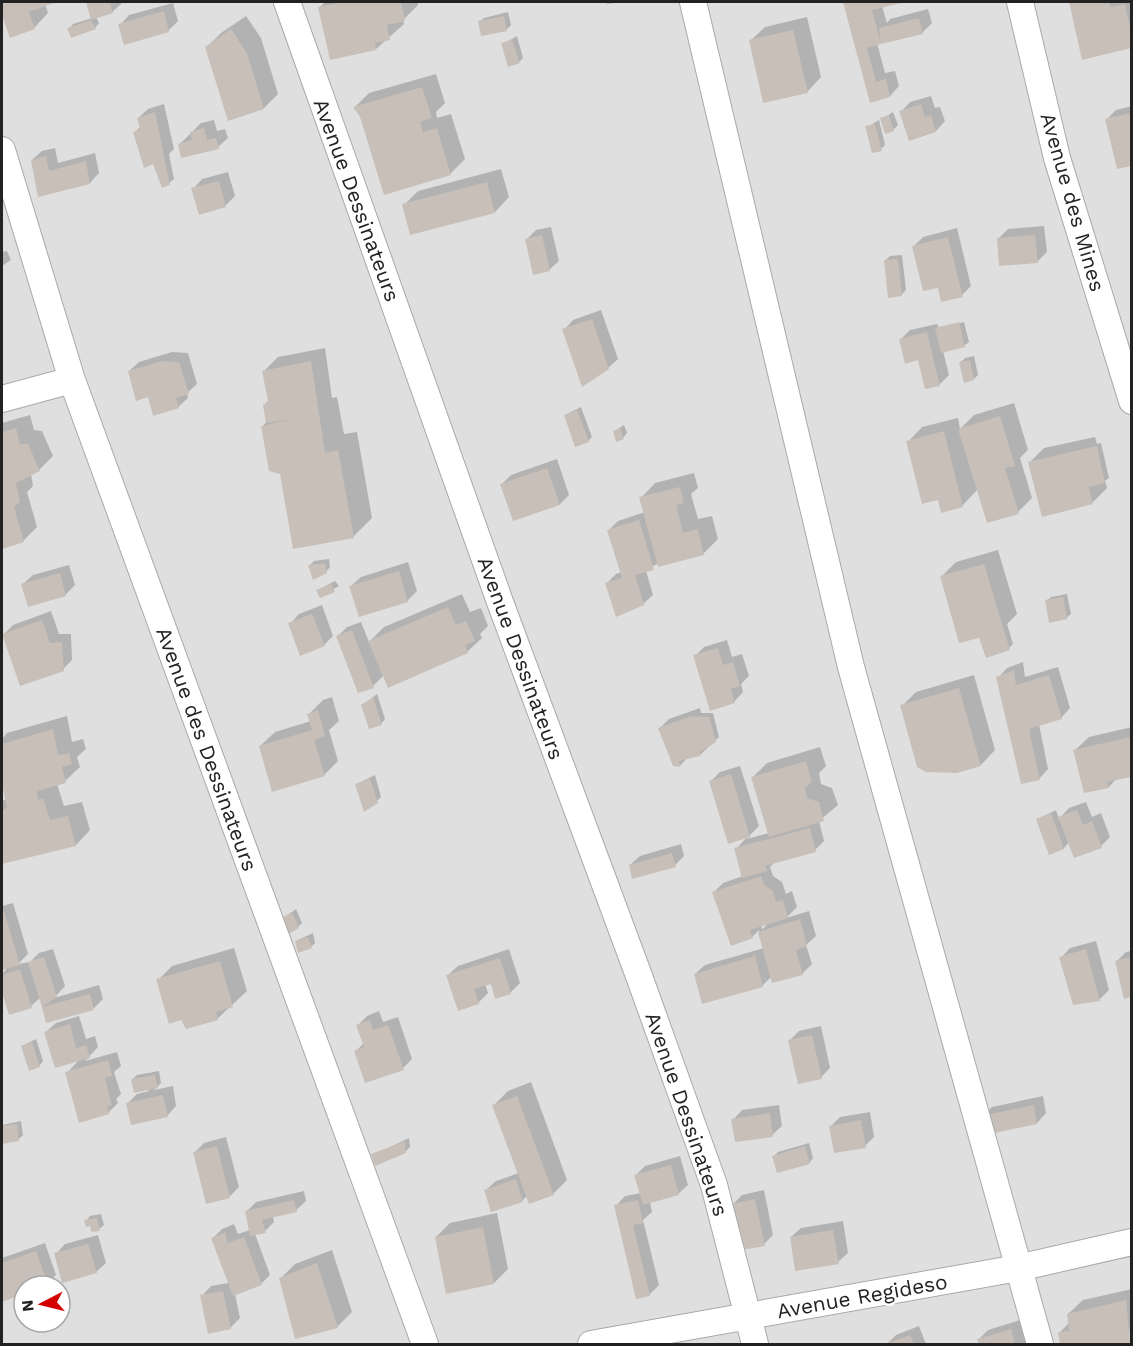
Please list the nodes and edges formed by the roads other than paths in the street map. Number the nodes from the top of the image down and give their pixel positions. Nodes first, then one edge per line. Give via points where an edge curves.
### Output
1 (287, 2) edge
2 (693, 2) edge
3 (1020, 2) edge
4 (2, 150) edge
5 (72, 380) junction
6 (2, 399) edge
7 (1131, 401) edge
8 (1131, 1242) edge
9 (1018, 1268) junction
10 (748, 1316) junction
11 (425, 1344) edge
12 (591, 1344) edge
13 (755, 1344) edge
14 (1040, 1344) edge

1 - 10 street, Avenue Dessinateurs via 500,602 714,1185
2 - 9 street via 851,667
3 - 7 street, Avenue des Mines via 1057,158
4 - 5 street, Avenue des Dessinateurs
5 - 6 street
5 - 11 street, Avenue des Dessinateurs
8 - 9 street, Avenue Regideso
9 - 10 street, Avenue Regideso
9 - 14 street
10 - 12 street, Avenue Regideso
10 - 13 street, Avenue Dessinateurs

